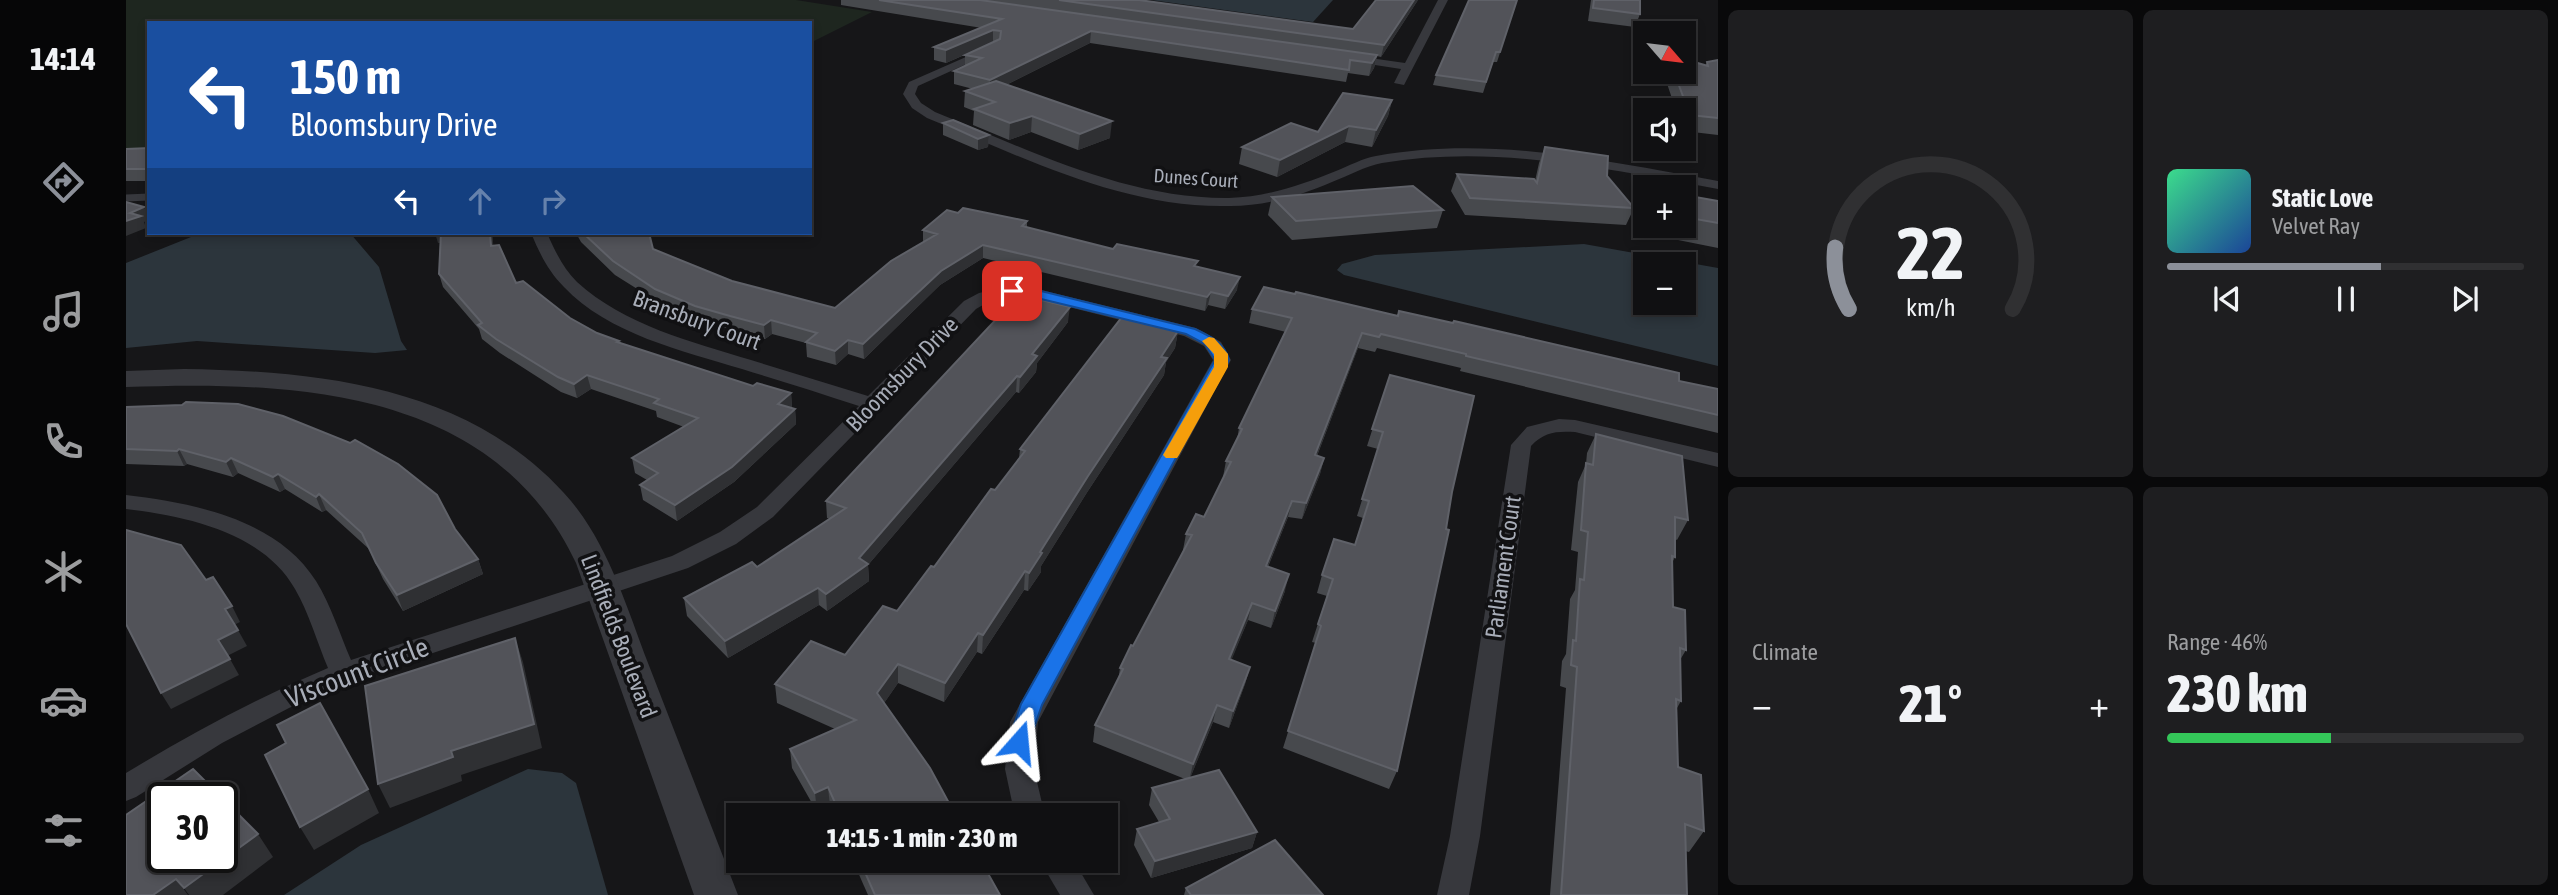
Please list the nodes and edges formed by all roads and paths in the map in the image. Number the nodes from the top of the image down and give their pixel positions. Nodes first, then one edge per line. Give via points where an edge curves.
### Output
1 (1443, 0) edge
2 (994, 47) edge
3 (1340, 57) edge
4 (1409, 67) junction
5 (1400, 83) dead end
6 (1718, 185) edge
7 (147, 197) edge
8 (126, 198) edge
9 (539, 235) edge
10 (126, 380) edge
11 (873, 404) junction
12 (1718, 460) edge
13 (126, 502) edge
14 (603, 588) junction
15 (343, 673) junction
16 (126, 788) edge
17 (1026, 803) edge
18 (1064, 873) edge
19 (716, 895) edge
20 (1078, 895) edge
21 (1453, 895) edge

1 - 4 street
2 - 6 street, Dunes Court via 914,84 909,94 916,105 1104,184 1139,192 1229,202 1264,199 1295,192 1376,160 1482,152 1577,160
3 - 4 street
4 - 5 street
7 - 8 lane
9 - 11 street, Bransbury Court via 564,278 621,319 678,344
10 - 14 street, Lindfields Boulevard via 228,377 300,382 362,392 438,416 488,443 528,473 575,529
11 - 14 street, Bloomsbury Drive via 748,525 680,562
11 - 17 street, Bloomsbury Drive via 970,305 1000,293 1037,294 1178,328 1210,341 1221,354 1221,367 1024,722 1018,764
12 - 21 street, Parliament Court via 1575,426 1546,427 1526,437 1521,446
13 - 15 street via 206,517 272,550 306,585
14 - 15 street, Viscount Circle
14 - 19 street, Lindfields Boulevard
15 - 16 street, Viscount Circle via 212,735
18 - 20 street

